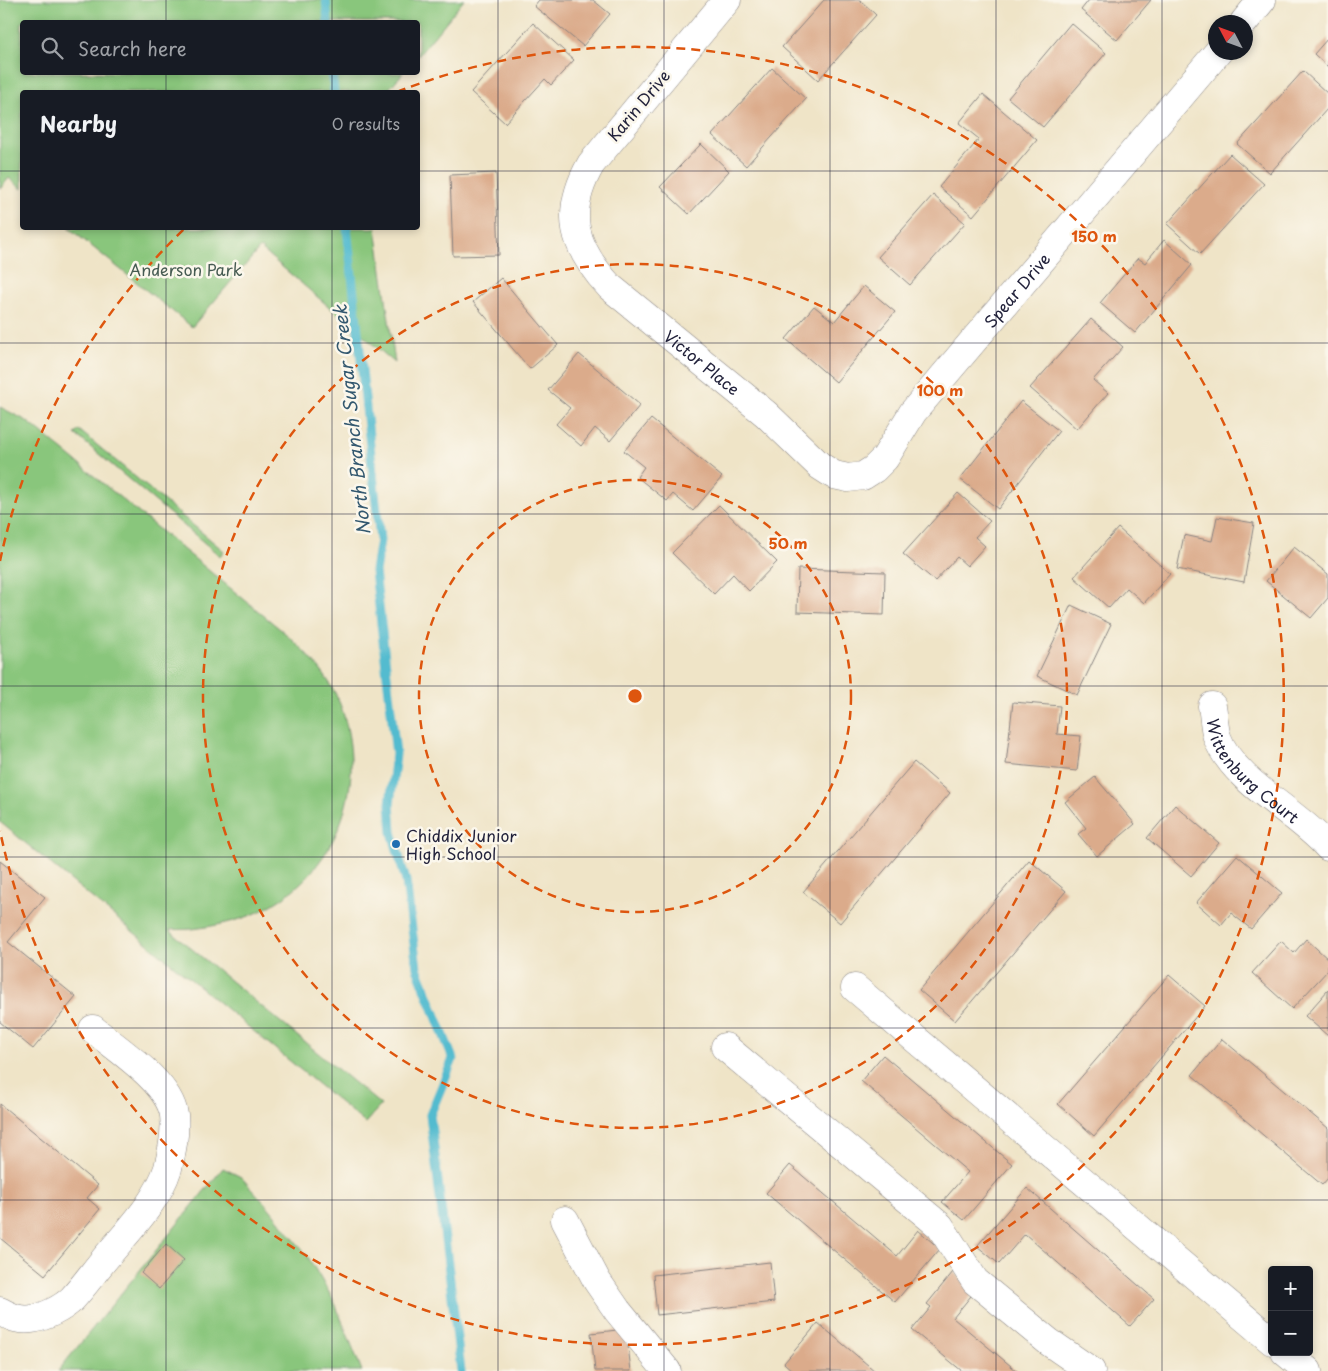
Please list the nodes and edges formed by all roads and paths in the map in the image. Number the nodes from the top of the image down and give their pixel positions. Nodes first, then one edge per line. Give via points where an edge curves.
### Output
1 (727, 0) edge
2 (1262, 0) edge
3 (1250, 15) edge
4 (1211, 60) edge
5 (575, 221) joint
6 (852, 477) joint
7 (1212, 706) dead end
8 (1328, 847) edge
9 (855, 988) dead end
10 (93, 1029) dead end
11 (725, 1047) dead end
12 (565, 1220) dead end
13 (0, 1311) edge
14 (1268, 1338) edge
15 (1291, 1356) edge
16 (667, 1371) edge
17 (1091, 1371) edge
18 (1308, 1371) edge

1 - 5 street, Karin Drive via 591,164 576,196
2 - 3 street
4 - 6 street, Spear Drive via 926,396 901,429 885,458 863,476
5 - 6 street, Victor Place via 585,255 610,287 766,414 820,466 834,474
7 - 8 street, Wittenburg Court via 1217,737 1243,774
9 - 14 street
10 - 13 street via 158,1084 167,1096 174,1115 174,1140 167,1168 155,1194 137,1220 71,1300 53,1312 33,1319 16,1319
11 - 17 street via 940,1226 975,1281 1049,1342
12 - 16 street via 616,1310
15 - 18 street

